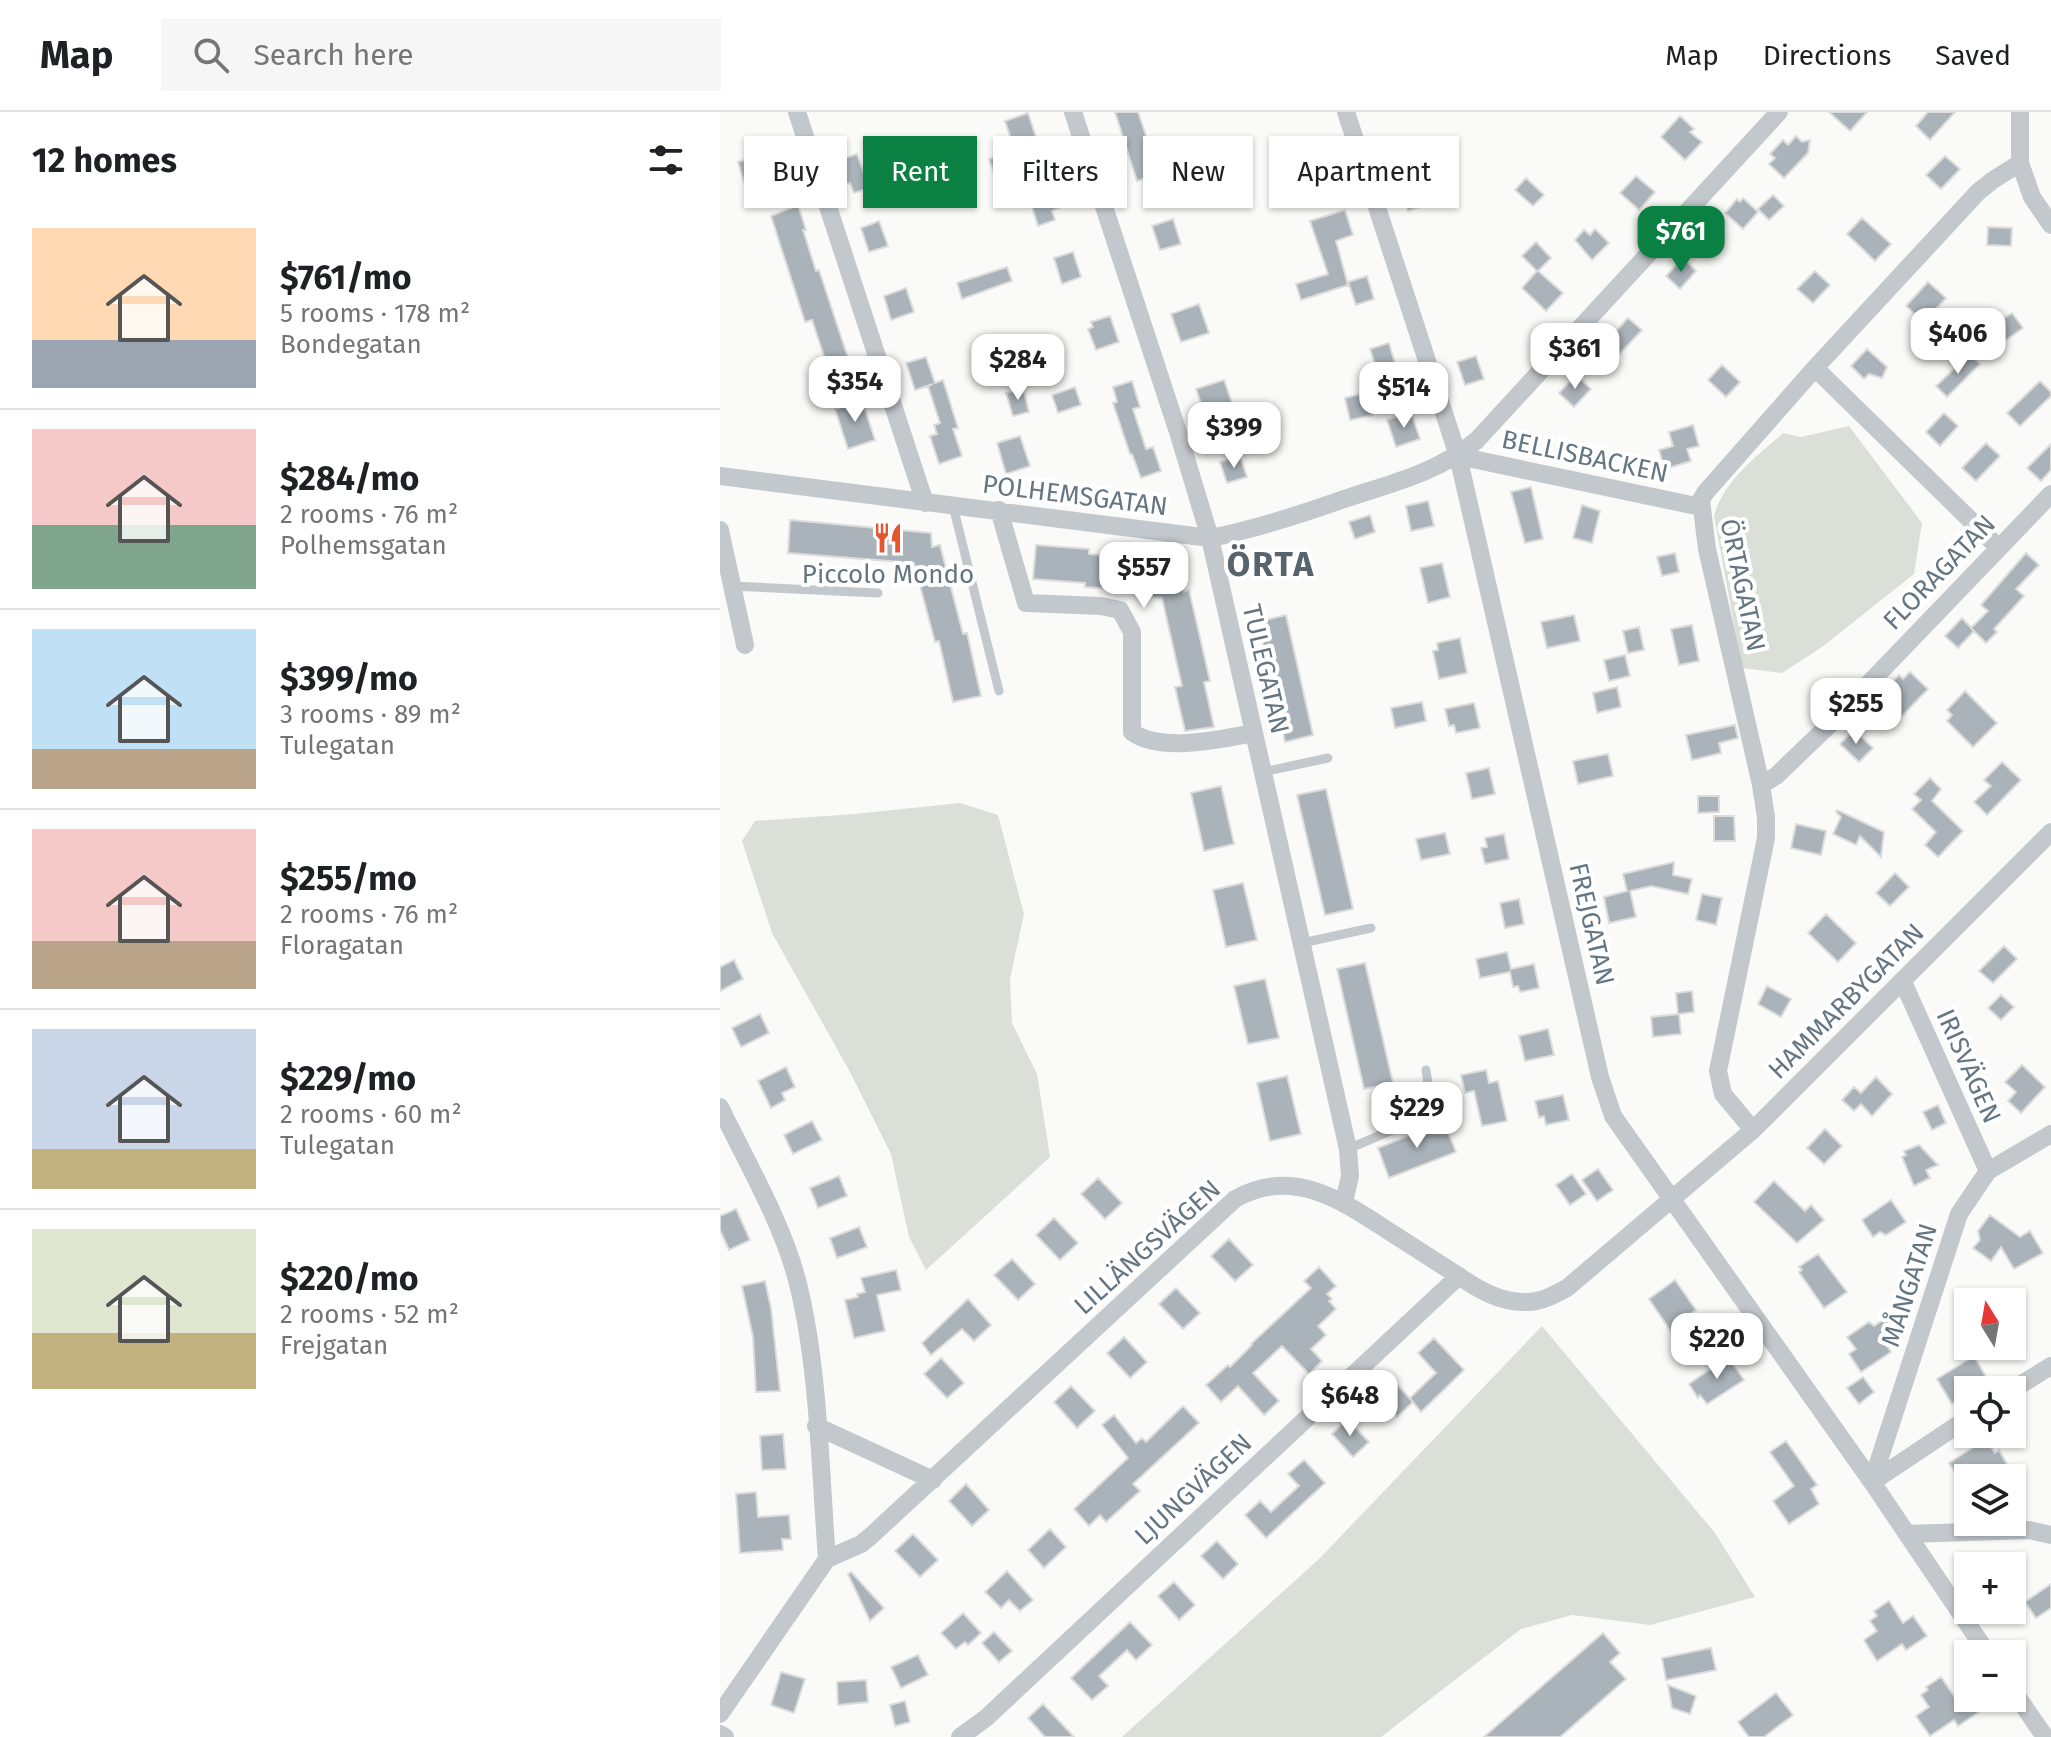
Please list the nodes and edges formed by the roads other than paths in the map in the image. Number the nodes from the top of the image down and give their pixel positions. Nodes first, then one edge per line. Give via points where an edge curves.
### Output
1 (797, 112) edge
2 (1073, 112) edge
3 (1346, 112) edge
4 (1779, 112) edge
5 (2020, 112) edge
6 (2020, 163) junction
7 (2051, 225) edge
8 (1815, 368) junction
9 (1458, 456) junction
10 (720, 476) edge
11 (2051, 494) edge
12 (925, 503) junction
13 (953, 506) junction
14 (1701, 507) junction
15 (999, 510) junction
16 (720, 530) edge
17 (1210, 538) junction
18 (1999, 548) junction
19 (732, 586) junction
20 (878, 593) dead end
21 (745, 645) dead end
22 (999, 691) dead end
23 (1254, 733) junction
24 (1328, 758) dead end
25 (1263, 772) junction
26 (1761, 785) junction
27 (2051, 832) edge
28 (1371, 928) dead end
29 (1302, 943) junction
30 (1903, 982) junction
31 (1426, 1070) dead end
32 (720, 1107) edge
33 (1753, 1130) junction
34 (2049, 1133) edge
35 (1348, 1149) junction
36 (1988, 1171) junction
37 (1670, 1198) junction
38 (1344, 1202) junction
39 (1459, 1276) junction
40 (2051, 1366) edge
41 (2026, 1381) edge
42 (816, 1426) junction
43 (1954, 1427) edge
44 (933, 1480) junction
45 (1872, 1482) junction
46 (1907, 1534) junction
47 (2051, 1535) edge
48 (827, 1559) junction
49 (1979, 1640) edge
50 (2026, 1709) edge
51 (720, 1714) edge
52 (720, 1734) edge
53 (725, 1737) edge
54 (960, 1737) edge
55 (2045, 1737) edge

1 - 12 street
2 - 17 street, TULEGATAN
3 - 9 street, FREJGATAN
4 - 9 street, POLHEMSGATAN
5 - 6 street
6 - 7 street via 2032,197
6 - 8 street, ÖRTAGATAN via 1978,192
8 - 14 street, ÖRTAGATAN via 1705,493
8 - 18 street
9 - 14 street, BELLISBACKEN
9 - 17 street, POLHEMSGATAN via 1427,472 1255,529
9 - 37 street, FREJGATAN via 1600,1077 1613,1116
10 - 12 street, POLHEMSGATAN
11 - 18 street, FLORAGATAN
12 - 13 street, POLHEMSGATAN
13 - 15 street, POLHEMSGATAN
13 - 22 lane
14 - 26 street, ÖRTAGATAN
15 - 17 street, POLHEMSGATAN
15 - 23 street via 1026,603 1120,610 1132,632 1132,732 1141,739 1194,744
16 - 19 street
17 - 23 street, TULEGATAN
18 - 26 street, FLORAGATAN via 1827,727
19 - 20 lane
19 - 21 street
23 - 25 street, TULEGATAN
24 - 25 lane
25 - 29 street, TULEGATAN
26 - 33 street, ÖRTAGATAN via 1766,838 1718,1071 1723,1094
27 - 30 street, HAMMARBYGATAN
28 - 29 lane
29 - 35 street, TULEGATAN
30 - 33 street, HAMMARBYGATAN
30 - 36 street, IRISVÄGEN
31 - 35 lane via 1432,1113
32 - 42 street via 796,1278
33 - 37 street, HAMMARBYGATAN
34 - 36 street, MÅNGATAN
35 - 38 street, TULEGATAN via 1350,1176
36 - 45 street, MÅNGATAN via 1959,1214
37 - 39 street, LILLÄNGSVÄGEN via 1551,1296 1528,1302 1496,1298
37 - 45 street, FREJGATAN
38 - 39 street, LILLÄNGSVÄGEN
38 - 44 street, LILLÄNGSVÄGEN via 1281,1185 1235,1199
39 - 54 street, LJUNGVÄGEN
40 - 41 street
42 - 44 street
42 - 48 street
43 - 45 street
44 - 48 street, LILLÄNGSVÄGEN via 861,1544
45 - 46 street, FREJGATAN
46 - 47 street via 2029,1530
46 - 49 street, FREJGATAN
48 - 51 street
50 - 55 street
52 - 53 street

